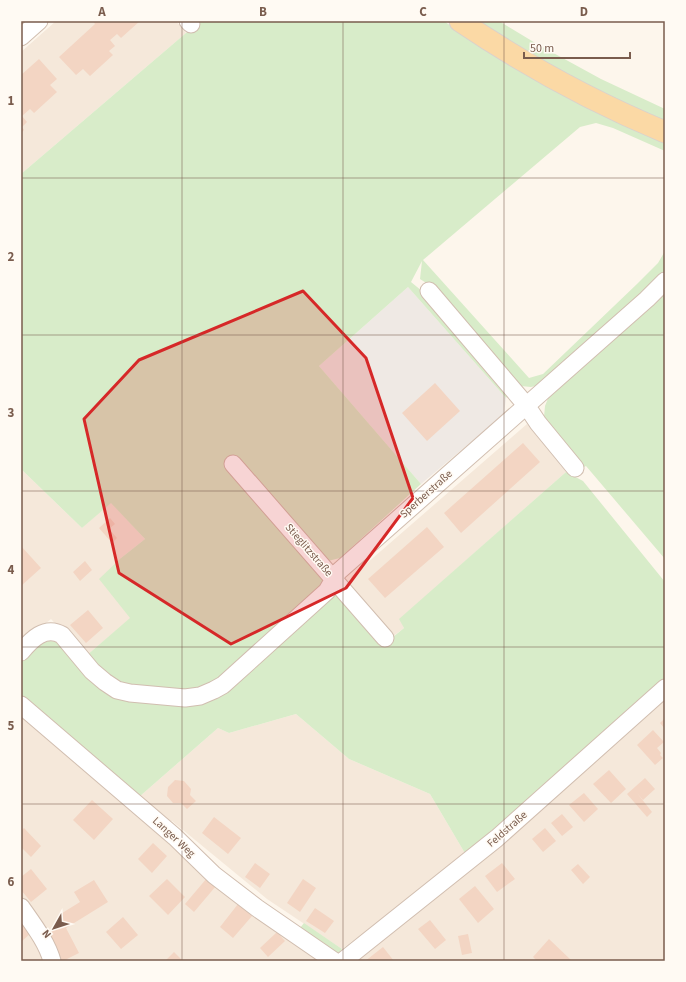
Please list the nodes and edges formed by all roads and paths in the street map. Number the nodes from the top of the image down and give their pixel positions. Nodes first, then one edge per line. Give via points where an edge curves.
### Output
1 (38, 21) edge
2 (460, 21) edge
3 (21, 37) edge
4 (665, 132) edge
5 (665, 281) edge
6 (429, 291) dead end
7 (526, 405) junction
8 (232, 464) dead end
9 (575, 468) dead end
10 (335, 579) junction
11 (385, 638) dead end
12 (21, 652) edge
13 (665, 688) edge
14 (21, 705) edge
15 (21, 907) edge
16 (52, 961) edge
17 (334, 961) edge
18 (342, 961) edge

1 - 3 street
2 - 4 main road via 522,61 577,92
5 - 7 street, Sperberstraße
6 - 7 street
7 - 9 street
7 - 10 street, Sperberstraße via 338,572
8 - 10 street, Stieglitzstraße
10 - 11 street, Stieglitzstraße
10 - 12 street, Sperberstraße via 327,591 222,685 200,696 185,698 117,690 92,671 56,631 38,636
13 - 18 street, Feldstraße via 498,838
14 - 17 street, Langer Weg via 175,837 214,875
15 - 16 street via 39,934

